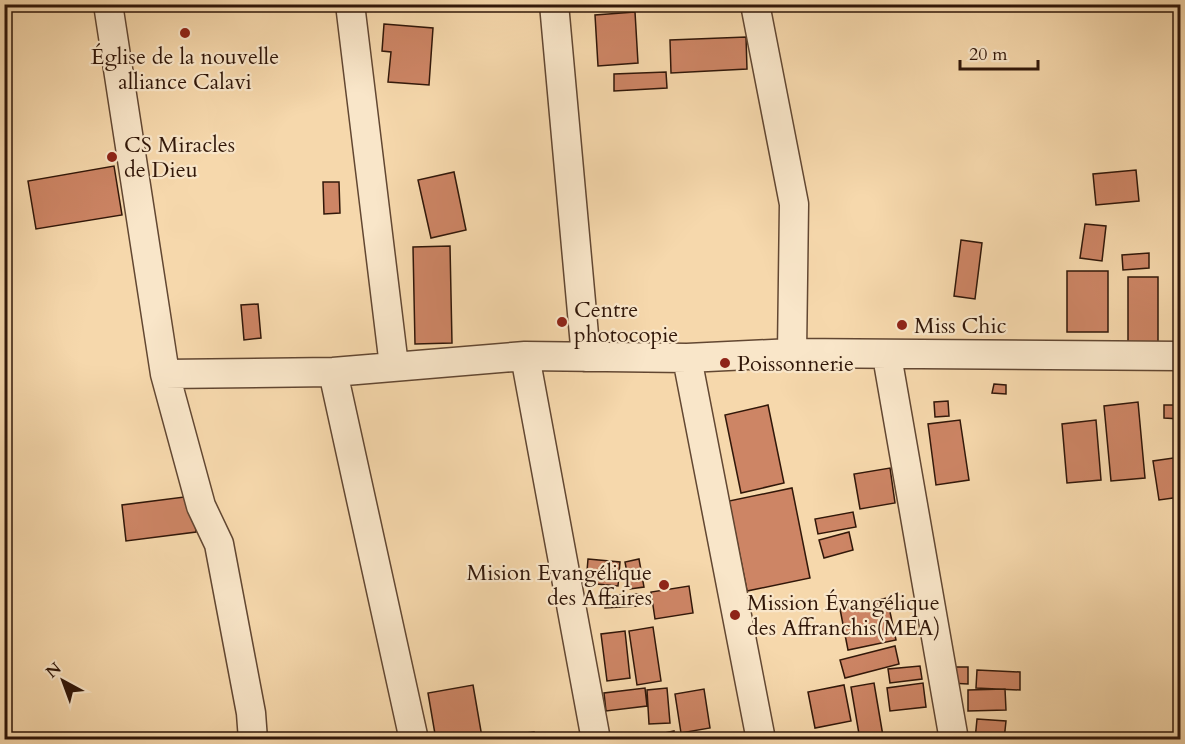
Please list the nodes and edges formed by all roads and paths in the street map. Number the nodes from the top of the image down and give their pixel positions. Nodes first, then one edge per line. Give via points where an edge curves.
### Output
1 (108, 4) edge
2 (350, 4) edge
3 (554, 4) edge
4 (755, 4) edge
5 (792, 353) junction
6 (525, 356) junction
7 (887, 356) junction
8 (1180, 356) edge
9 (586, 357) junction
10 (687, 358) junction
11 (394, 366) junction
12 (333, 372) junction
13 (165, 374) junction
14 (254, 740) edge
15 (414, 740) edge
16 (596, 740) edge
17 (761, 740) edge
18 (954, 740) edge

1 - 13 street
2 - 11 street
3 - 9 street
4 - 5 street via 795,204
5 - 7 street
5 - 10 street
6 - 9 street
6 - 11 street
6 - 16 street
7 - 8 street
7 - 18 street
9 - 10 street
10 - 17 street
11 - 12 street
12 - 13 street
12 - 15 street
13 - 14 street via 201,506 219,544

